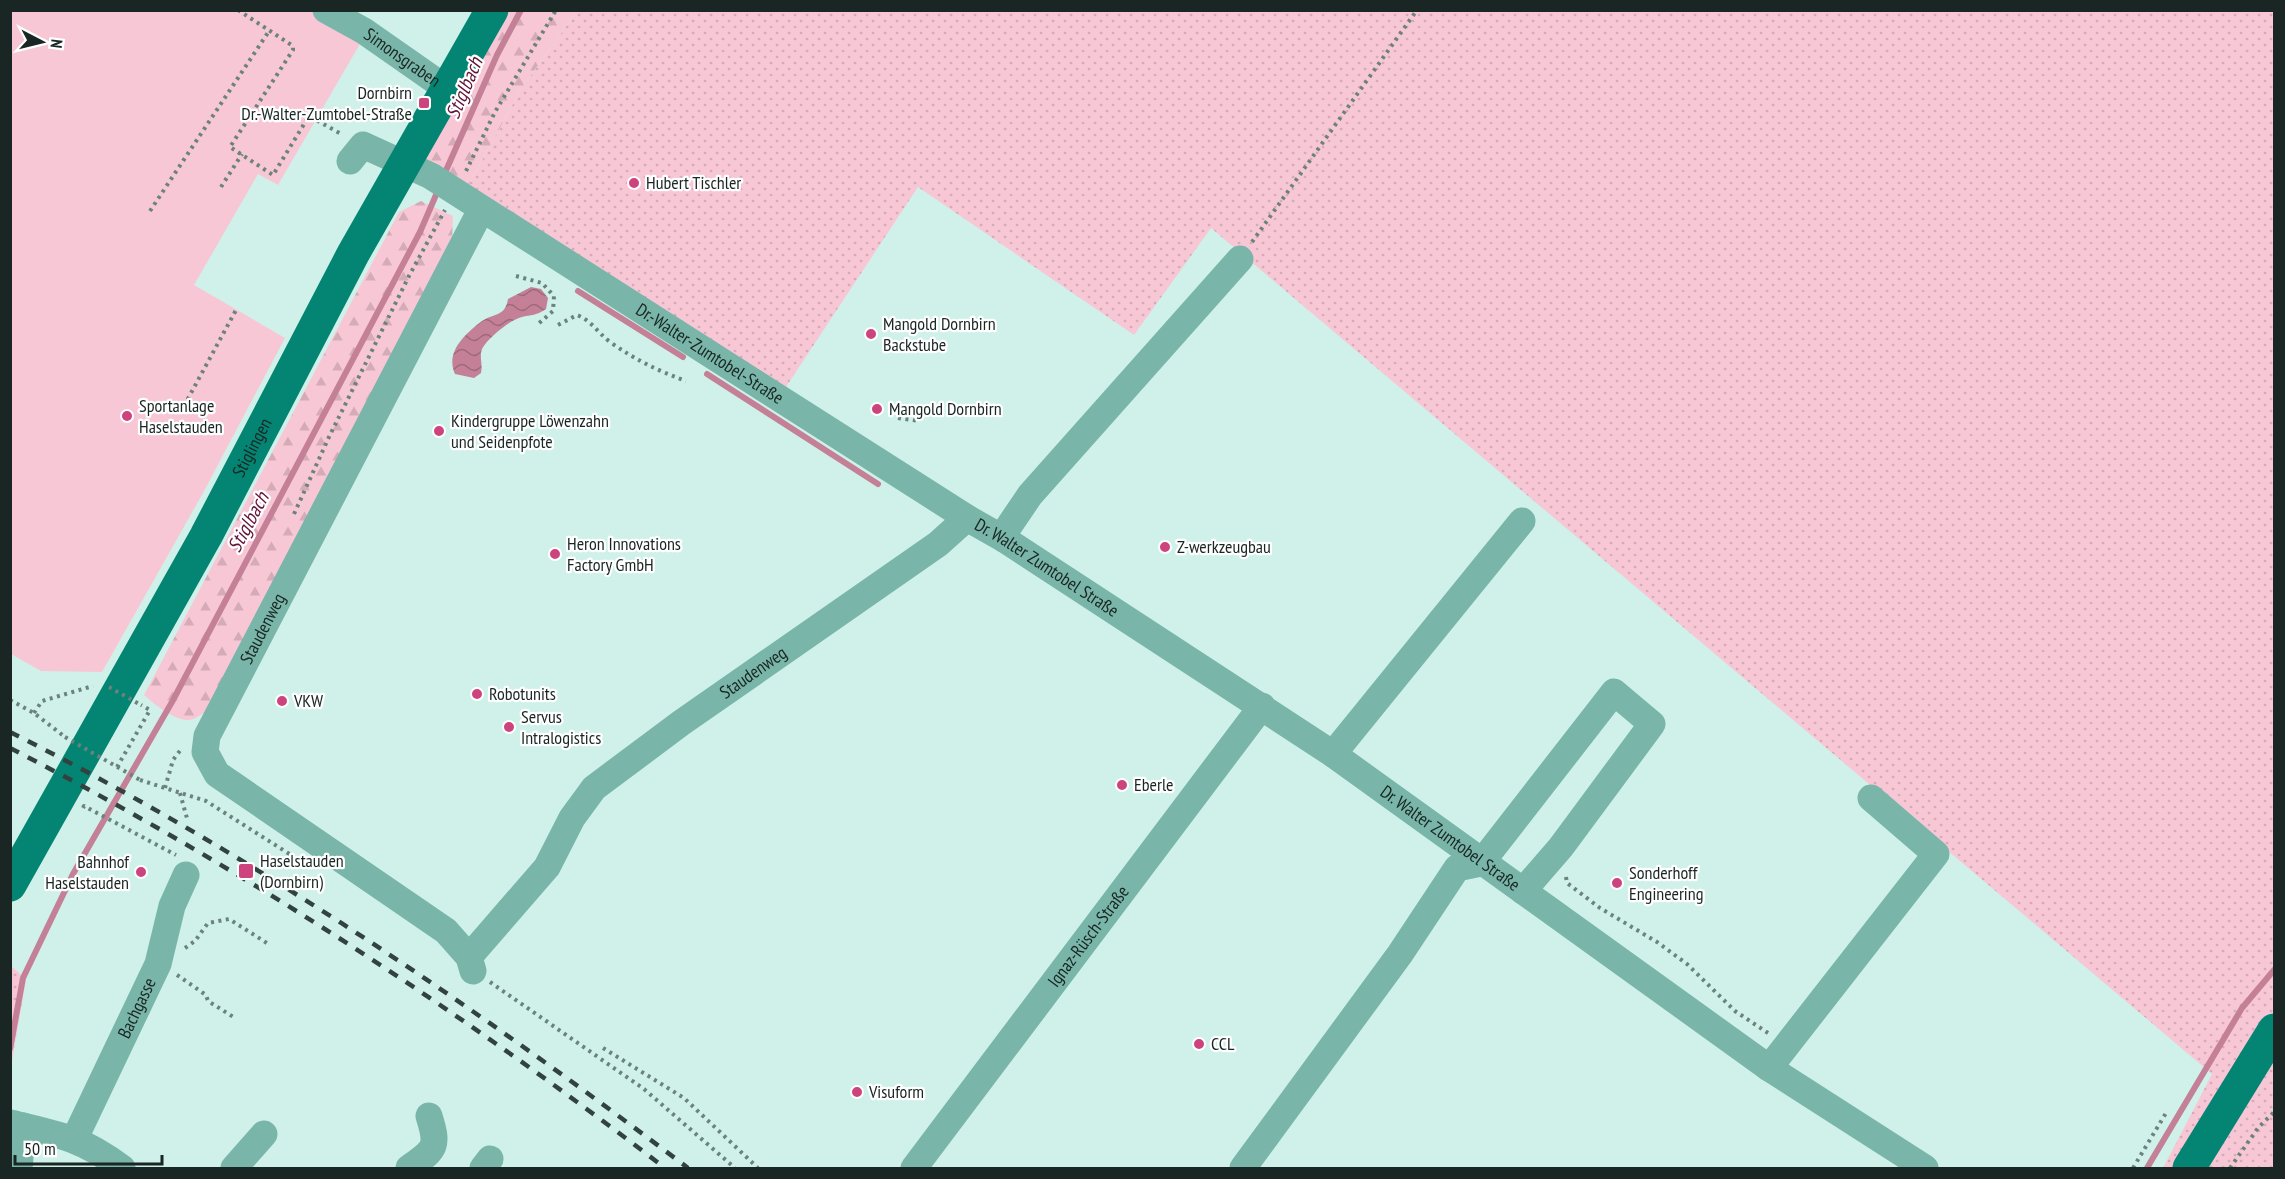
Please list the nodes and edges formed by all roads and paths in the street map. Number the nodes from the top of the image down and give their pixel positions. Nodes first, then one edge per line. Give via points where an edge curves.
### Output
1 (238, 10) edge
2 (326, 10) edge
3 (492, 10) edge
4 (556, 10) edge
5 (1417, 10) edge
6 (269, 31) junction
7 (447, 89) junction
8 (356, 153) joint
9 (242, 154) junction
10 (436, 180) junction
11 (221, 187) dead end
12 (481, 210) junction
13 (150, 211) dead end
14 (1240, 259) joint
15 (516, 276) dead end
16 (236, 310) dead end
17 (537, 325) dead end
18 (558, 325) dead end
19 (686, 381) dead end
20 (184, 406) dead end
21 (898, 418) dead end
22 (919, 420) dead end
23 (967, 518) junction
24 (1522, 520) dead end
25 (291, 522) dead end
26 (1004, 539) junction
27 (10, 700) edge
28 (1262, 706) junction
29 (34, 713) junction
30 (207, 736) junction
31 (1333, 754) junction
32 (114, 756) dead end
33 (121, 762) junction
34 (117, 767) junction
35 (180, 793) dead end
36 (1871, 798) dead end
37 (88, 808) dead end
38 (188, 822) dead end
39 (1561, 847) junction
40 (1480, 863) junction
41 (179, 878) joint
42 (10, 885) edge
43 (1523, 891) junction
44 (270, 945) dead end
45 (160, 959) junction
46 (471, 964) junction
47 (235, 1018) dead end
48 (2274, 1030) edge
49 (1787, 1045) junction
50 (603, 1048) dead end
51 (1769, 1068) junction
52 (2274, 1112) edge
53 (2166, 1113) dead end
54 (429, 1116) dead end
55 (17, 1125) edge
56 (264, 1134) dead end
57 (75, 1138) junction
58 (19, 1168) edge
59 (122, 1168) edge
60 (234, 1168) edge
61 (409, 1168) edge
62 (735, 1168) edge
63 (758, 1168) edge
64 (914, 1168) edge
65 (1243, 1168) edge
66 (1925, 1168) edge
67 (2133, 1168) edge
68 (2189, 1168) edge
69 (2230, 1168) edge

1 - 6 path
2 - 7 street, Simonsgraben via 364,31
3 - 7 main road, Stiglingen
4 - 10 path via 495,112
5 - 14 path
6 - 9 path via 293,46 293,50 230,147
6 - 13 path
7 - 10 main road, Stiglingen
8 - 9 path via 309,116 273,175
8 - 10 street, Dr.-Walter-Zumtobel-Straße
9 - 11 path
10 - 12 street, Dr.-Walter-Zumtobel-Straße
10 - 25 path via 409,276
10 - 42 main road, Stiglingen via 353,254 206,536
12 - 23 street, Dr.-Walter-Zumtobel-Straße
12 - 30 street, Staudenweg
14 - 26 street via 1030,495 1006,529
15 - 17 path via 542,283 554,296 554,311
16 - 20 path
18 - 19 path via 577,315 589,320 607,340 647,367
21 - 22 path
23 - 26 street, Dr. Walter Zumtobel Straße
23 - 46 street, Staudenweg via 938,544 594,788 572,819 548,867
24 - 31 street
26 - 28 street, Dr. Walter Zumtobel Straße
27 - 29 path
28 - 31 street, Dr. Walter Zumtobel Straße
28 - 64 street, Ignaz-Rüsch-Straße
29 - 33 path, bridge via 42,701 94,685 106,686 150,710
29 - 34 path, bridge via 65,737
30 - 34 path, bridge via 197,736 173,760 165,788
30 - 46 street via 205,752 217,774 446,931
31 - 40 street, Dr. Walter Zumtobel Straße
32 - 33 path
33 - 34 path, bridge
35 - 38 path
36 - 49 street via 1936,854
37 - 41 path via 116,823
39 - 40 street via 1652,724 1614,692
39 - 43 street
39 - 49 path via 1567,883 1687,964 1735,1011
40 - 43 street, Dr. Walter Zumtobel Straße
40 - 65 street via 1457,868 1400,954
41 - 45 street, Bachgasse
43 - 51 street, Dr. Walter Zumtobel Straße
44 - 45 path via 233,921 222,920 208,923 195,941
45 - 47 path via 206,995 208,1001
45 - 57 street, Bachgasse
46 - 62 path via 644,1089
48 - 68 main road
49 - 51 street
50 - 63 path via 684,1098
51 - 66 street, Dr. Walter Zumtobel Straße
52 - 69 path
53 - 67 path
54 - 61 street via 436,1139 432,1152
55 - 57 street
55 - 58 street
56 - 60 street
57 - 59 street

